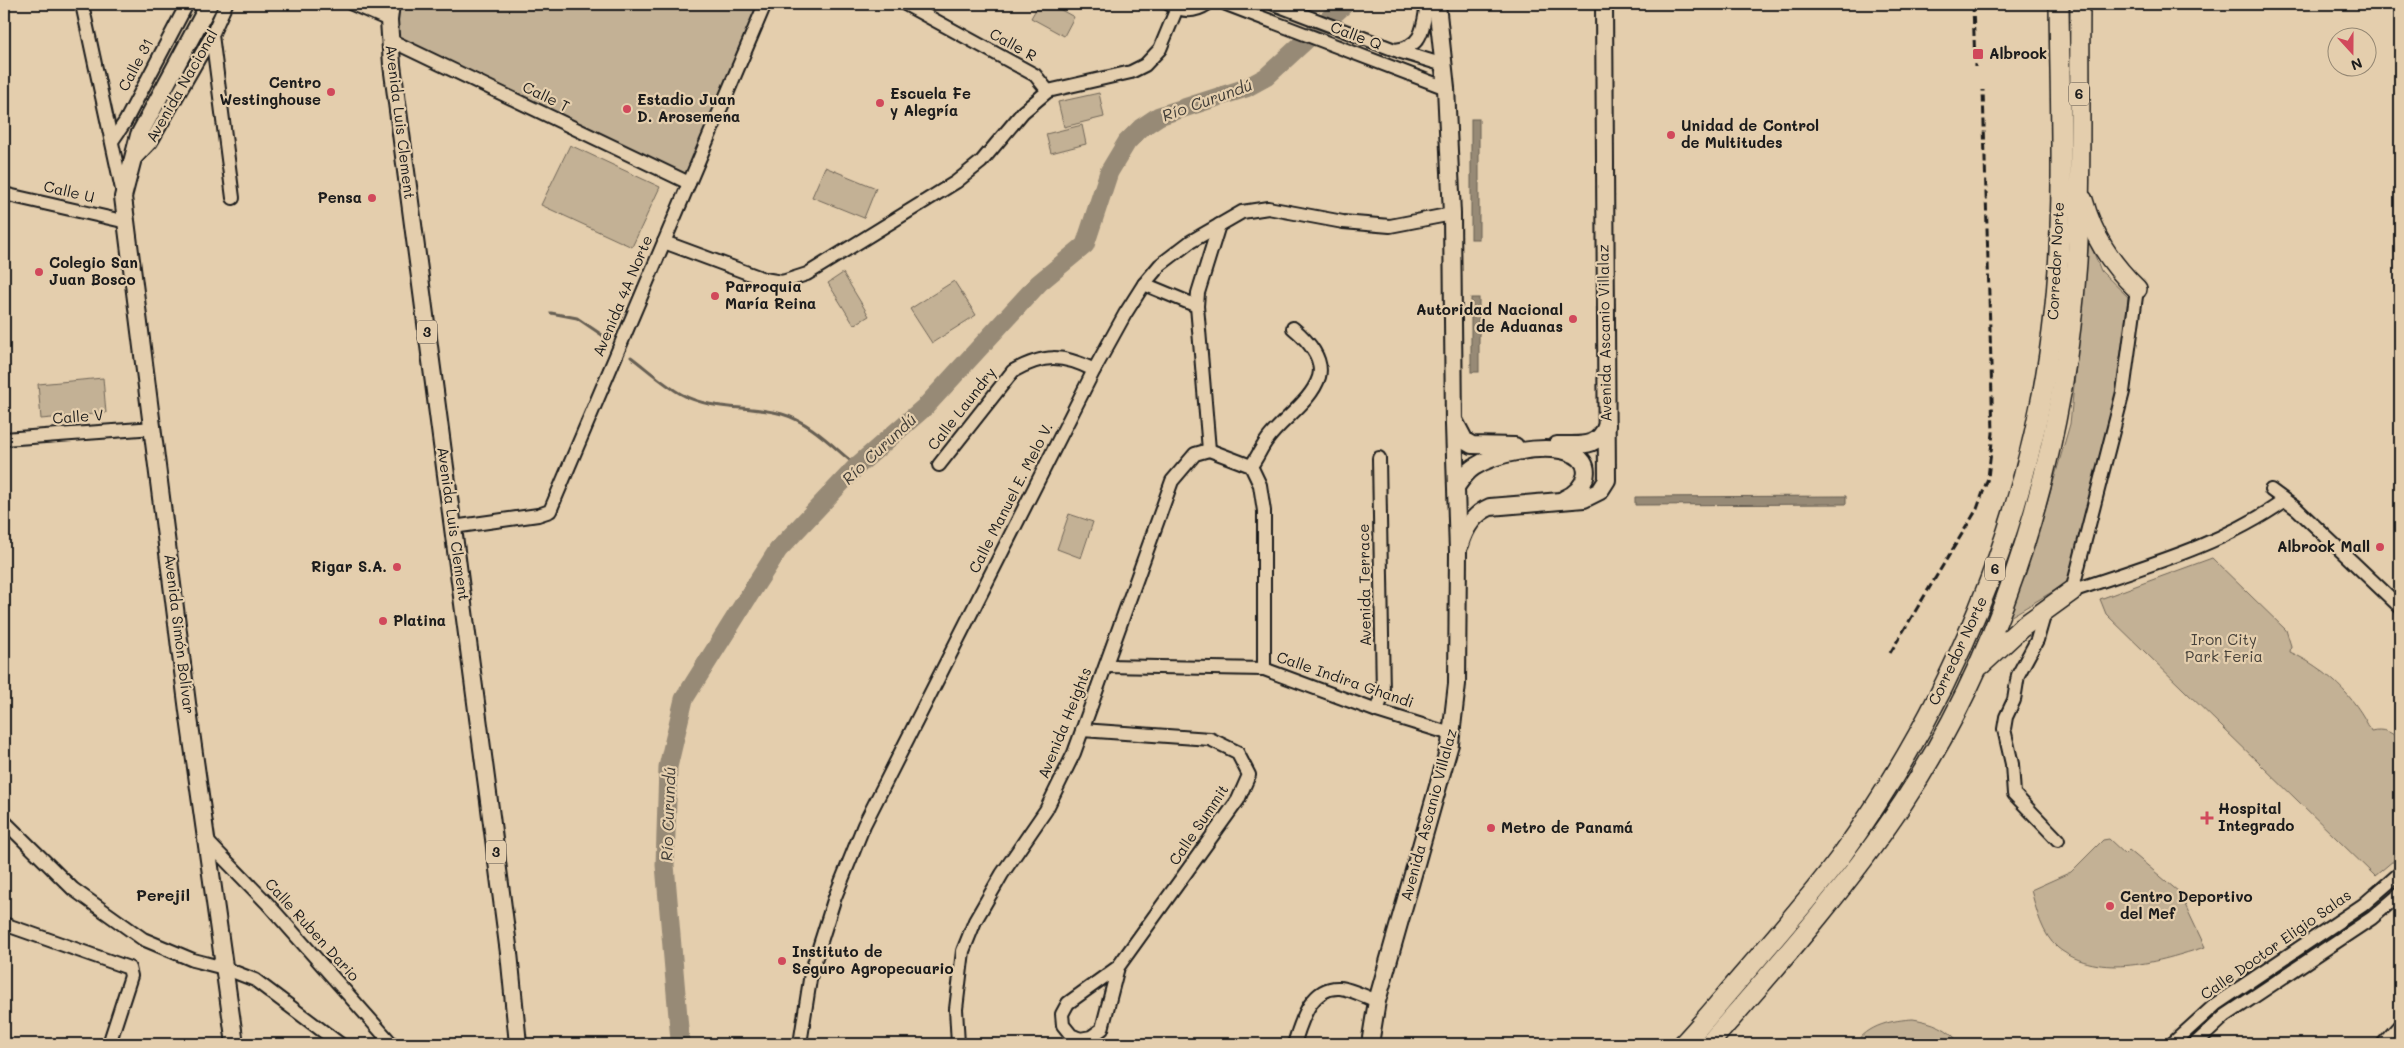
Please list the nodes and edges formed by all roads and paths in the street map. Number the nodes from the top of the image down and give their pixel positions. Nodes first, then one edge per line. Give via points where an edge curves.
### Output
1 (82, 4) edge
2 (187, 4) edge
3 (209, 4) edge
4 (226, 4) edge
5 (352, 4) edge
6 (391, 4) edge
7 (765, 4) edge
8 (905, 4) edge
9 (1207, 4) edge
10 (1226, 4) edge
11 (1274, 4) edge
12 (1427, 4) edge
13 (1438, 4) edge
14 (1604, 4) edge
15 (2059, 4) edge
16 (2080, 4) edge
17 (1173, 6) edge
18 (388, 20) junction
19 (212, 35) junction
20 (390, 40) junction
21 (1394, 50) junction
22 (1444, 65) junction
23 (1446, 88) junction
24 (1048, 91) junction
25 (112, 141) junction
26 (131, 164) junction
27 (689, 183) junction
28 (2078, 184) junction
29 (4, 194) edge
30 (123, 197) junction
31 (233, 198) dead end
32 (1452, 214) junction
33 (127, 222) junction
34 (1219, 225) junction
35 (664, 242) junction
36 (1144, 284) junction
37 (2138, 289) joint
38 (1196, 306) junction
39 (1294, 328) dead end
40 (1094, 370) junction
41 (1454, 420) junction
42 (1607, 425) junction
43 (154, 428) junction
44 (4, 439) edge
45 (1209, 450) junction
46 (1379, 458) dead end
47 (939, 465) dead end
48 (1252, 466) junction
49 (1456, 487) junction
50 (2271, 490) dead end
51 (1559, 501) junction
52 (2284, 501) junction
53 (453, 527) junction
54 (1458, 552) junction
55 (2072, 592) junction
56 (2400, 607) edge
57 (2046, 609) junction
58 (1106, 666) junction
59 (1264, 669) junction
60 (1975, 671) junction
61 (1377, 711) junction
62 (1082, 730) junction
63 (1451, 734) junction
64 (4, 821) edge
65 (206, 840) junction
66 (2058, 840) dead end
67 (2400, 873) edge
68 (2400, 894) edge
69 (4, 924) edge
70 (1118, 967) junction
71 (224, 968) junction
72 (1377, 1001) junction
73 (2400, 1025) edge
74 (108, 1044) edge
75 (235, 1044) edge
76 (340, 1044) edge
77 (392, 1044) edge
78 (518, 1044) edge
79 (800, 1044) edge
80 (958, 1044) edge
81 (1294, 1044) edge
82 (1370, 1044) edge
83 (1683, 1044) edge
84 (1709, 1044) edge
85 (2172, 1044) edge
86 (2195, 1044) edge
87 (2383, 1044) edge

1 - 25 street
2 - 25 street, Calle 31
3 - 26 main road, Avenida Nacional via 139,135
4 - 19 street, Avenida Nacional
5 - 18 street
6 - 18 main road, Avenida Luis Clement / 3
7 - 27 street, Avenida 4A Norte
8 - 24 street, Calle R via 1035,75
9 - 17 street via 1196,9
10 - 23 street, Calle Q
11 - 21 street, Calle Q
12 - 21 street, Calle Q via 1416,42 1408,49
13 - 22 main road, Avenida Ascanio Villalaz
14 - 42 main road, Avenida Ascanio Villalaz
15 - 83 highway, Corredor Norte / 6 via 2058,243 2053,329 2033,445 1997,565 1951,674 1888,786 1838,860
16 - 28 highway, Corredor Norte / 6
17 - 24 street via 1160,49 1145,65 1131,72
18 - 20 main road, Avenida Luis Clement / 3
19 - 26 street, Avenida Nacional via 151,142
19 - 31 street
20 - 27 street, Calle T
20 - 53 main road, Avenida Luis Clement / 3
21 - 22 street
22 - 23 main road, Avenida Ascanio Villalaz
23 - 32 main road, Avenida Ascanio Villalaz
24 - 35 street via 1023,112 984,160 956,182 793,280 764,279
25 - 30 street
26 - 30 main road, Avenida Nacional
27 - 35 street, Avenida 4A Norte
28 - 37 highway via 2094,233 2105,253
28 - 60 highway, Corredor Norte / 6 via 2077,260 2071,327 2051,447 2016,569
29 - 33 street, Calle U
30 - 33 main road, Avenida Nacional
32 - 34 street, Calle Manuel E. Melo V. via 1390,226 1343,222 1268,208 1242,212
32 - 41 main road, Avenida Ascanio Villalaz
33 - 43 main road, Avenida Simón Bolívar
34 - 36 street, Calle Manuel E. Melo V. via 1160,265
34 - 38 street
35 - 53 street, Avenida 4A Norte via 550,511
36 - 38 street
36 - 40 street, Calle Manuel E. Melo V.
37 - 55 street via 2123,392
38 - 45 street
39 - 48 street via 1306,339 1317,358 1319,376 1311,391 1267,440
40 - 47 street, Calle Laundry via 1075,360 1048,358 1029,362 1012,371
40 - 79 street, Calle Manuel E. Melo V. via 864,826 835,897 811,973
41 - 42 main road via 1467,443 1482,446 1590,443 1600,438
41 - 49 main road, Avenida Ascanio Villalaz
42 - 51 main road, Avenida Ascanio Villalaz via 1608,472 1604,487 1588,498
43 - 44 street, Calle V
43 - 65 main road, Avenida Simón Bolívar
45 - 48 street
45 - 58 street, Avenida Heights via 1195,454 1172,481
46 - 61 street, Avenida Terrace via 1383,694
48 - 59 street via 1260,484 1264,511
49 - 51 main road via 1472,468 1504,455 1534,450 1565,451 1582,462 1586,479 1578,491
49 - 54 main road, Avenida Ascanio Villalaz
50 - 52 street
51 - 54 main road, Avenida Ascanio Villalaz via 1484,509 1468,525
52 - 55 street via 2250,523 2202,546
52 - 56 street via 2297,509
53 - 78 main road, Avenida Luis Clement / 3 via 517,1016
54 - 63 main road, Avenida Ascanio Villalaz via 1457,684
55 - 57 highway
57 - 60 highway
57 - 66 street via 2037,640 2018,675 2004,729 2012,764 2014,794
58 - 59 street, Calle Indira Ghandi
58 - 62 street, Avenida Heights
59 - 61 street, Calle Indira Ghandi
60 - 84 highway, Corredor Norte / 6 via 1904,802 1848,882
61 - 63 street, Calle Indira Ghandi
62 - 70 street, Calle Summit via 1210,739 1237,752 1248,775 1238,800
62 - 80 street, Avenida Heights via 1046,810 974,921 963,951 956,1009
63 - 72 main road, Avenida Ascanio Villalaz
64 - 71 street via 73,889 143,939 193,960
65 - 71 main road, Avenida Simón Bolívar
65 - 77 street, Calle Ruben Dario via 268,903
67 - 85 street, Calle Doctor Eligio Salas via 2363,905 2216,1004
68 - 86 street, Calle Doctor Eligio Salas via 2372,918 2225,1016
69 - 74 street via 129,968 131,976
70 - 70 street via 1068,1003 1062,1014 1071,1035 1080,1039 1091,1037 1102,1029
71 - 75 main road, Avenida Simón Bolívar
71 - 76 street via 255,980
72 - 81 street via 1340,988 1322,993 1304,1014
72 - 82 main road, Avenida Ascanio Villalaz
73 - 87 street

